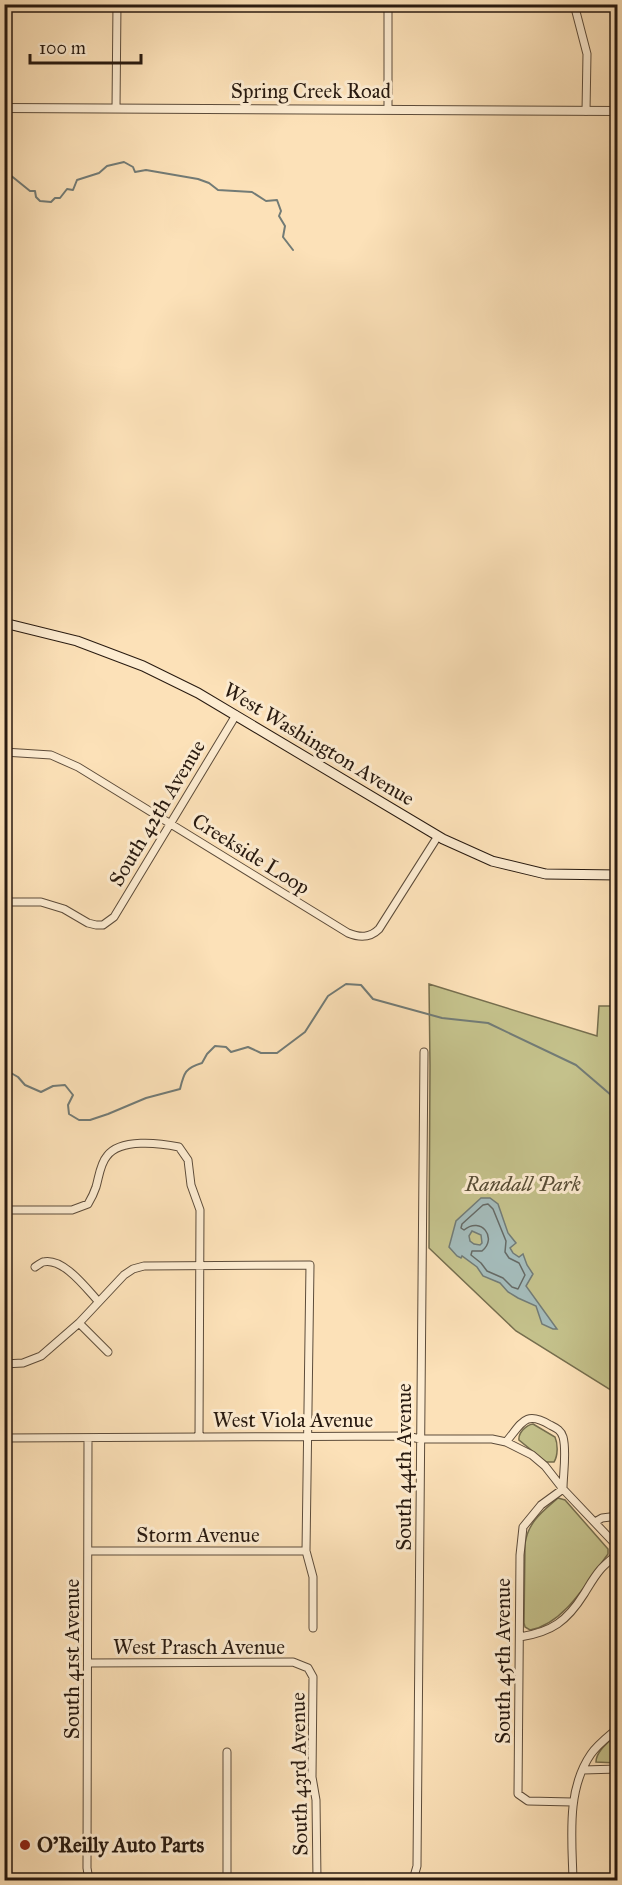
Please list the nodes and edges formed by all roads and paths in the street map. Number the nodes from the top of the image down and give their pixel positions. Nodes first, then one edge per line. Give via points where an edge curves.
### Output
1 (117, 4) edge
2 (388, 4) edge
3 (574, 4) edge
4 (4, 108) edge
5 (116, 108) junction
6 (388, 109) junction
7 (586, 111) junction
8 (618, 111) edge
9 (4, 623) edge
10 (236, 715) junction
11 (4, 752) edge
12 (170, 824) junction
13 (438, 836) junction
14 (618, 875) edge
15 (4, 902) edge
16 (424, 1052) dead end
17 (4, 1210) edge
18 (199, 1265) junction
19 (35, 1268) dead end
20 (98, 1301) junction
21 (79, 1323) junction
22 (108, 1352) dead end
23 (4, 1364) edge
24 (199, 1437) junction
25 (307, 1437) junction
26 (4, 1438) edge
27 (88, 1438) junction
28 (420, 1439) junction
29 (506, 1442) junction
30 (562, 1489) junction
31 (618, 1516) edge
32 (595, 1522) junction
33 (618, 1547) edge
34 (89, 1551) junction
35 (306, 1551) junction
36 (618, 1553) edge
37 (314, 1628) dead end
38 (520, 1637) junction
39 (88, 1663) junction
40 (308, 1668) joint
41 (618, 1728) edge
42 (227, 1752) dead end
43 (618, 1769) edge
44 (583, 1770) junction
45 (572, 1802) junction
46 (618, 1879) edge
47 (573, 1880) edge
48 (88, 1881) edge
49 (227, 1881) edge
50 (317, 1881) edge
51 (413, 1881) edge
52 (455, 1881) edge

1 - 5 street
2 - 6 street
3 - 7 street via 587,54
4 - 5 street, Spring Creek Road
5 - 6 street, Spring Creek Road
6 - 7 street, Spring Creek Road
7 - 8 street, Spring Creek Road
9 - 10 main road, West Washington Avenue via 78,640 143,666
10 - 12 street, South 42th Avenue
10 - 13 main road, West Washington Avenue
11 - 12 street, Creekside Loop via 51,755 78,766
12 - 13 street, Creekside Loop via 357,937 367,937 379,929
12 - 15 street, South 42th Avenue via 114,917 103,925 88,923 41,902
13 - 14 main road, West Washington Avenue via 516,868 546,874
16 - 28 street, South 44th Avenue
17 - 18 street via 80,1208 88,1204 107,1155 120,1146 157,1142 179,1147 188,1160 200,1210
18 - 20 street via 133,1269
18 - 24 street
18 - 25 street via 310,1265
19 - 20 street via 43,1262 56,1263
20 - 21 street
21 - 22 street
21 - 23 street via 41,1356 23,1363
24 - 25 street, West Viola Avenue
24 - 27 street, West Viola Avenue
25 - 28 street, West Viola Avenue
25 - 35 street
26 - 27 street, West Viola Avenue
27 - 34 street, South 41st Avenue
28 - 29 street, West Viola Avenue
28 - 51 street, South 44th Avenue via 417,1866
29 - 30 street, West Viola Avenue via 532,1455
29 - 30 street via 526,1419 538,1418 559,1430 564,1439
30 - 32 street, West Viola Avenue
30 - 38 street, South 45th Avenue via 541,1505 523,1527
31 - 32 street
32 - 33 street, West Viola Avenue
34 - 35 street, Storm Avenue
34 - 39 street, South 41st Avenue
35 - 37 street via 313,1578
36 - 38 street via 600,1570 566,1619 550,1629
38 - 45 street, South 45th Avenue via 518,1794 528,1801
39 - 40 street, West Prasch Avenue via 292,1662
39 - 48 street, South 41st Avenue
40 - 50 street, South 43rd Avenue via 313,1677
41 - 44 street via 591,1753
42 - 49 street
43 - 44 street
44 - 45 street
45 - 47 street
46 - 47 main road
47 - 52 main road

